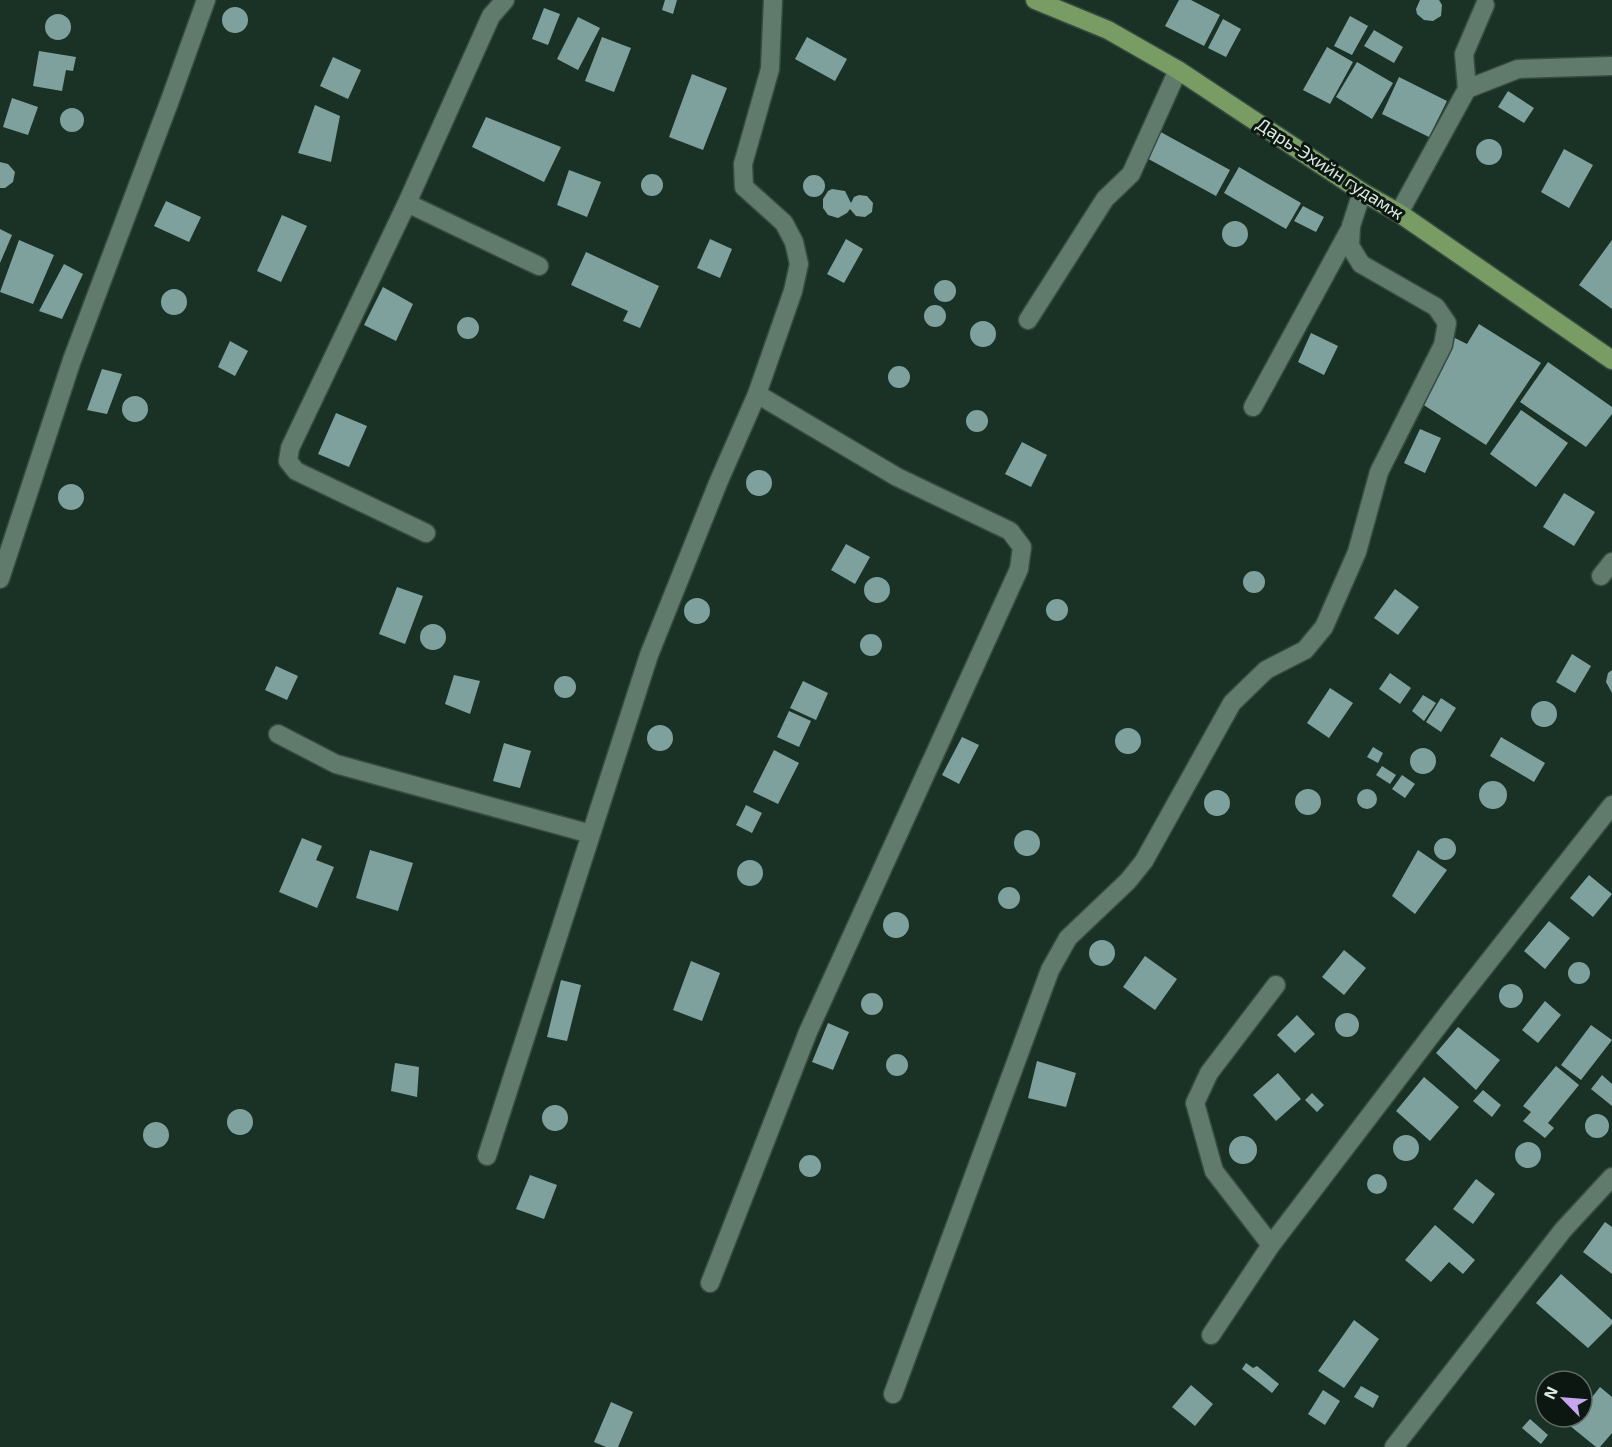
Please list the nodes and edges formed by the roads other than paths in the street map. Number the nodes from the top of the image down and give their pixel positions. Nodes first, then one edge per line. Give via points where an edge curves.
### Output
1 (206, 0) edge
2 (505, 0) edge
3 (773, 0) edge
4 (1035, 0) edge
5 (1485, 5) dead end
6 (1612, 66) edge
7 (1178, 70) junction
8 (1467, 89) junction
9 (1362, 192) junction
10 (407, 203) junction
11 (1398, 213) junction
12 (1351, 226) junction
13 (539, 266) dead end
14 (1028, 320) dead end
15 (1612, 360) edge
16 (757, 394) junction
17 (1253, 407) dead end
18 (426, 533) dead end
19 (0, 579) edge
20 (278, 734) dead end
21 (1612, 805) edge
22 (591, 834) junction
23 (1276, 985) dead end
24 (487, 1156) dead end
25 (1612, 1177) edge
26 (1271, 1245) junction
27 (710, 1283) dead end
28 (1211, 1335) dead end
29 (893, 1394) dead end
30 (1394, 1447) edge

1 - 19 street via 72,360
2 - 10 street via 491,16
3 - 16 street via 770,69 743,164 744,187 784,223 799,264 794,291
4 - 7 main road, Дарь-Эхийн гудамж via 1108,30
5 - 8 street via 1464,54
6 - 8 street via 1518,69
7 - 9 main road, Дарь-Эхийн гудамж
7 - 14 street via 1131,174 1105,199
8 - 11 street
9 - 11 main road, Дарь-Эхийн гудамж
9 - 12 street
10 - 13 street
10 - 18 street via 290,448 288,461 296,471
11 - 15 main road, Дарь-Эхийн гудамж
12 - 17 street
12 - 29 street via 1350,246 1361,264 1436,307 1448,323 1443,345 1379,472 1357,552 1324,627 1305,650 1266,670 1232,703 1144,861 1068,938 1050,970
16 - 22 street via 650,655
16 - 27 street via 897,477 1010,531 1022,547 1019,569 808,1032
20 - 22 street via 336,765
21 - 26 street
22 - 24 street
23 - 26 street via 1209,1073 1195,1103 1214,1171
25 - 30 street via 1563,1230
26 - 28 street

